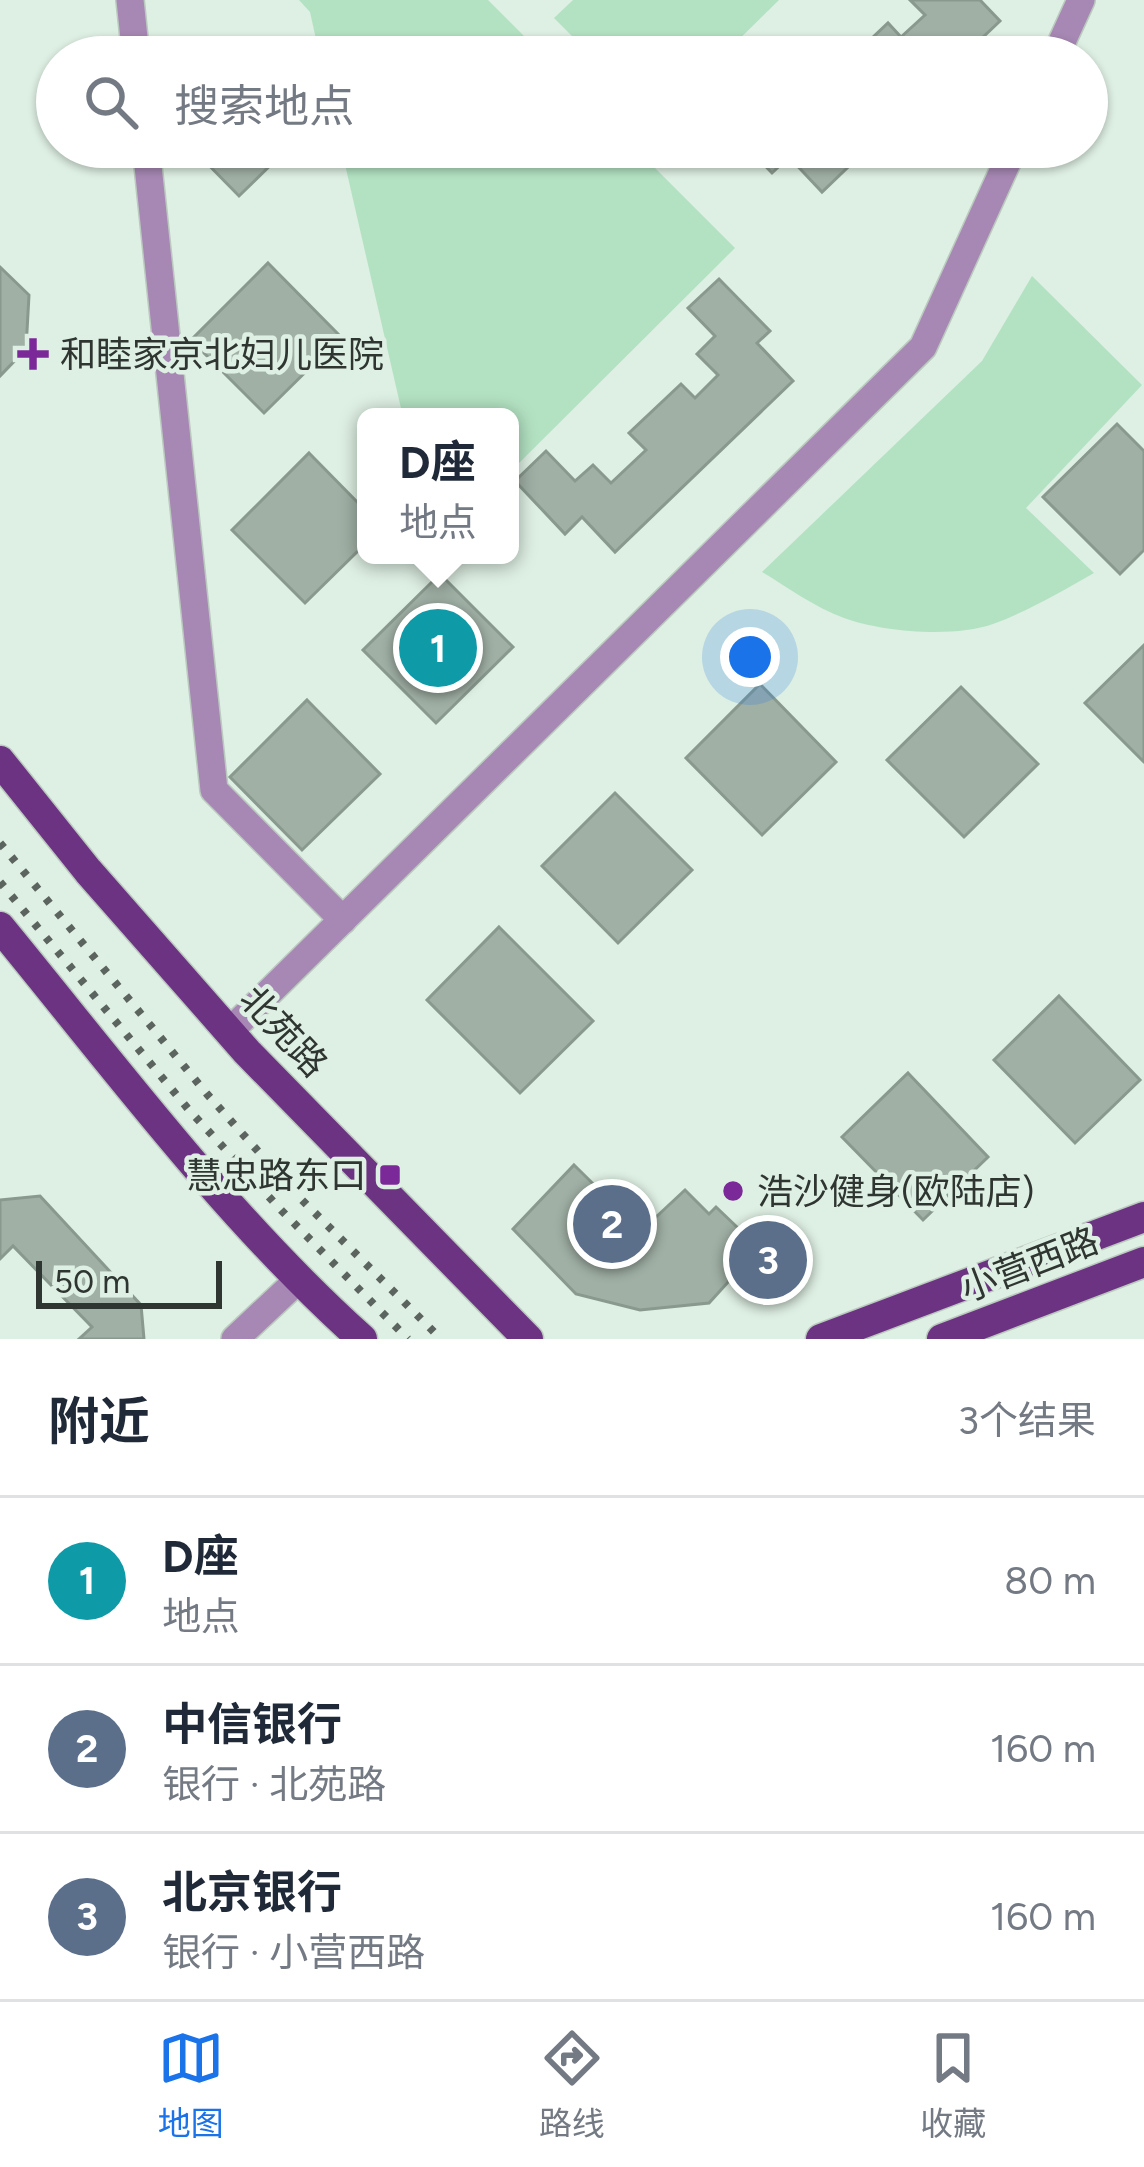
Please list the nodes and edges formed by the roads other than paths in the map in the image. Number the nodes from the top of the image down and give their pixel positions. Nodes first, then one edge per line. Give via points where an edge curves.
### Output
1 (130, 0) edge
2 (1081, 0) edge
3 (134, 36) edge
4 (1065, 36) edge
5 (148, 168) edge
6 (1004, 168) edge
7 (0, 761) edge
8 (343, 920) junction
9 (0, 926) edge
10 (229, 1032) junction
11 (1144, 1216) edge
12 (1144, 1262) edge
13 (298, 1280) junction
14 (321, 1302) junction
15 (235, 1339) edge
16 (335, 1339) edge
17 (362, 1339) edge
18 (528, 1339) edge
19 (821, 1339) edge
20 (942, 1339) edge

1 - 3 street
2 - 4 street
5 - 8 street via 214,790
6 - 8 street via 923,347
7 - 10 main road, 北苑路
8 - 10 street
9 - 13 main road
10 - 18 main road, 北苑路
11 - 19 main road, 小营西路
12 - 20 main road, 小营西路
13 - 14 main road
13 - 15 street
14 - 16 street
14 - 17 main road

